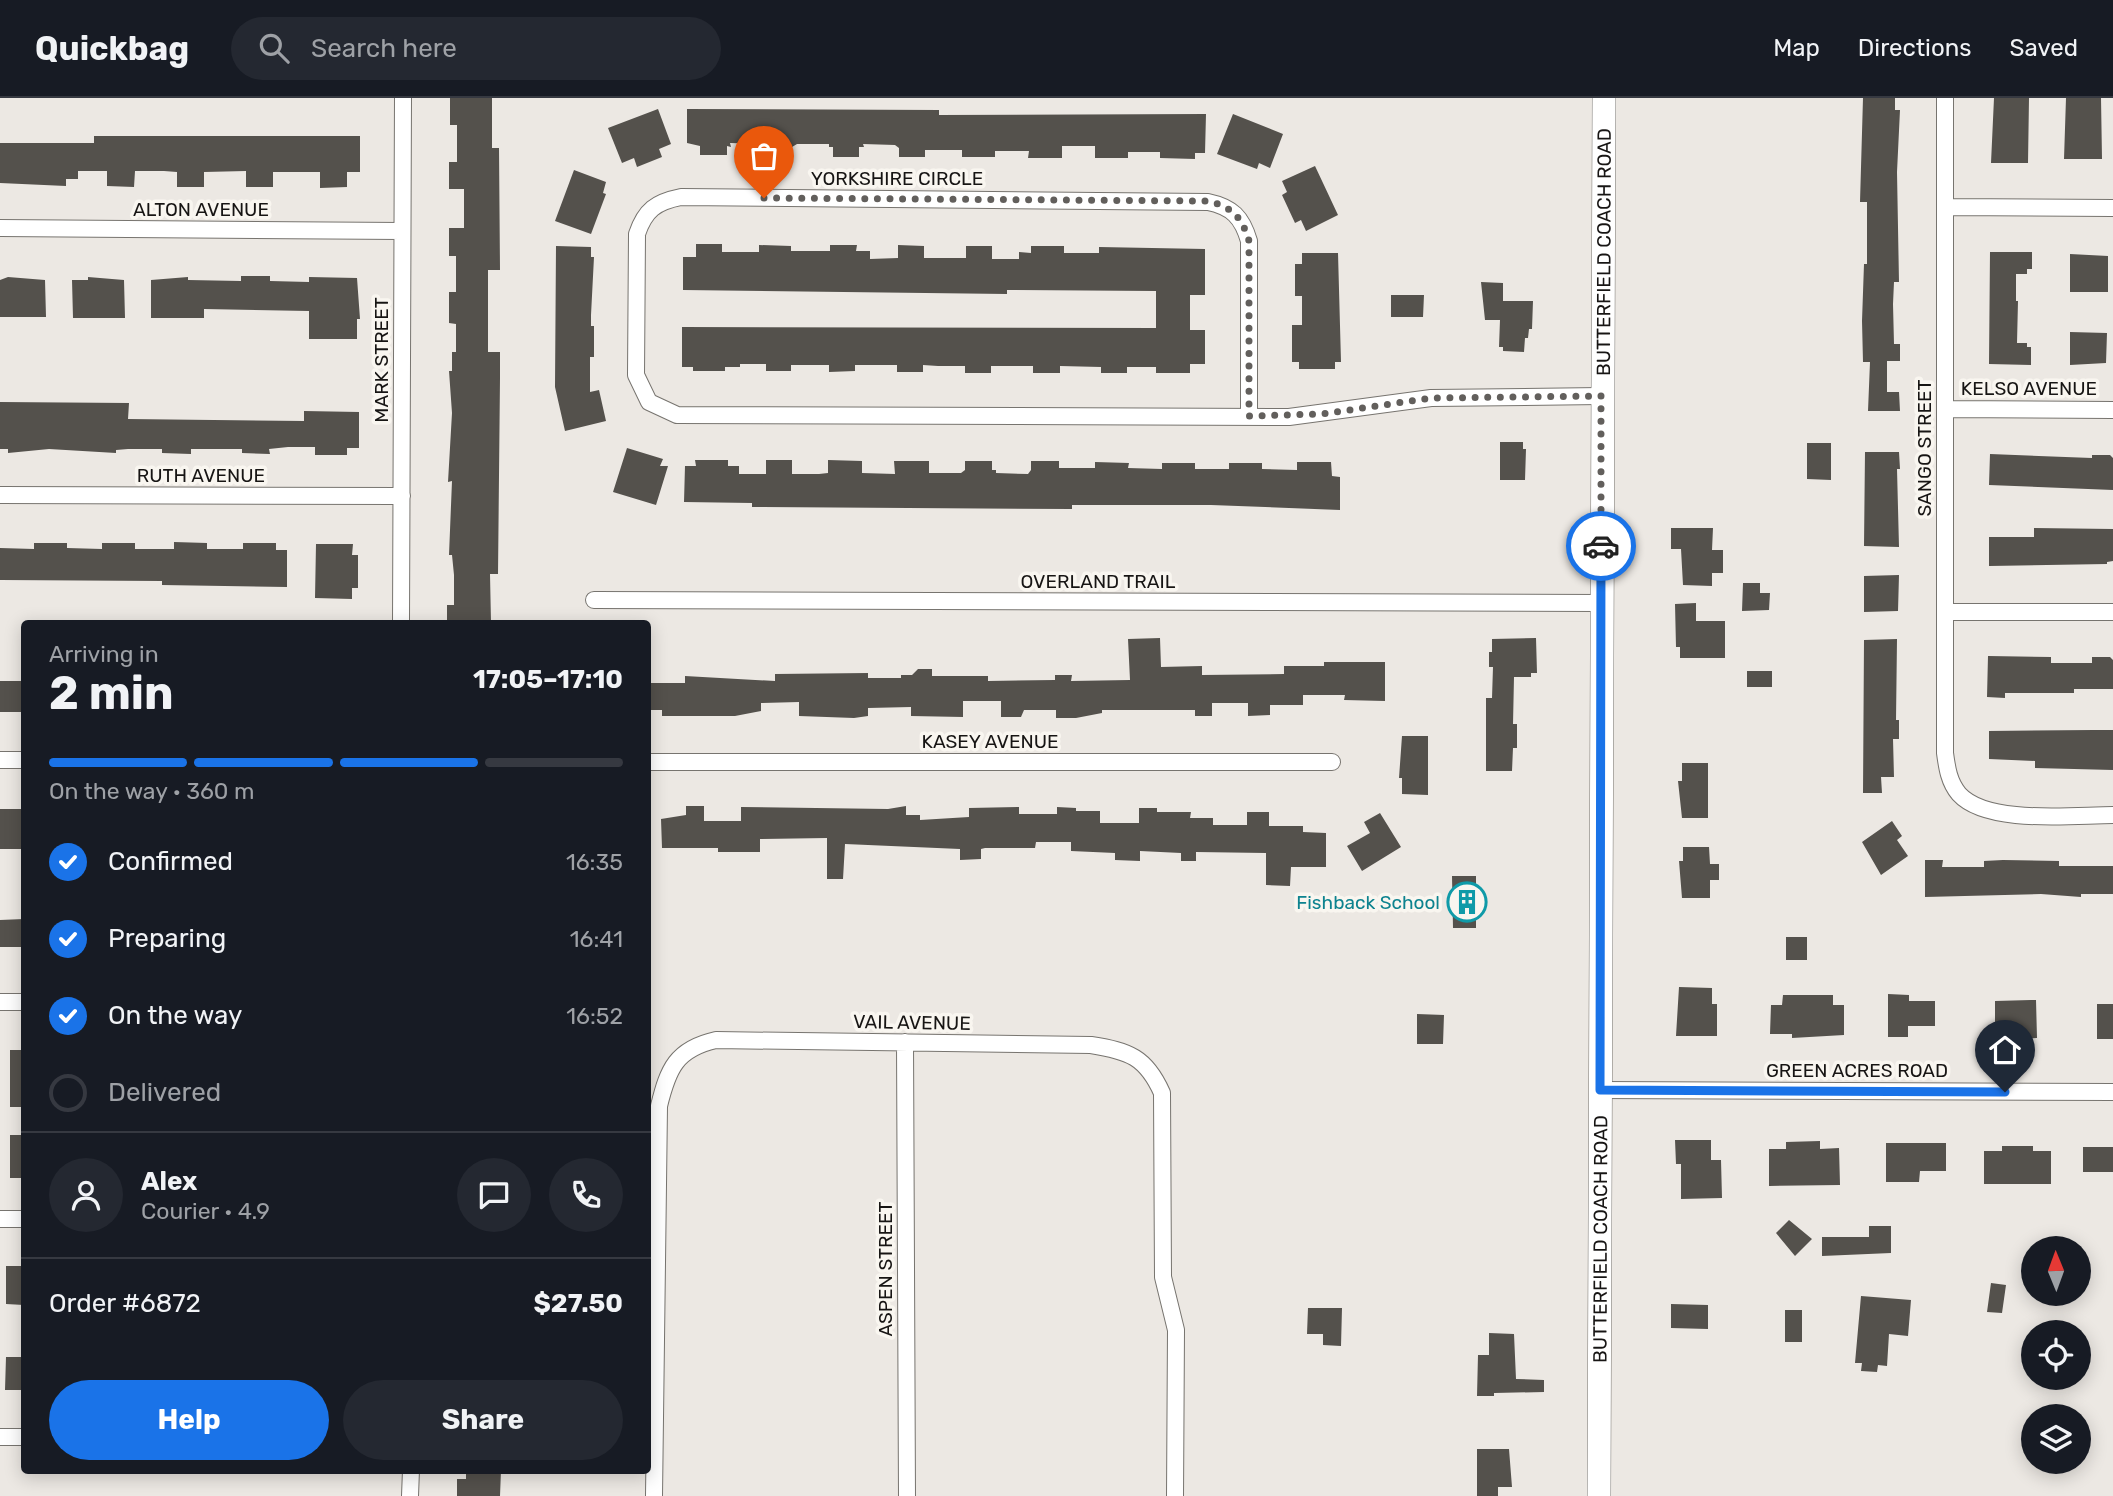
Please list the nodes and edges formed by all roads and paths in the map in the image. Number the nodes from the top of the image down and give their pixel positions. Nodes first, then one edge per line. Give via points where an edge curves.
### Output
1 (403, 98) edge
2 (1604, 98) edge
3 (1945, 98) edge
4 (1945, 208) junction
5 (2113, 208) edge
6 (0, 228) edge
7 (402, 231) junction
8 (1601, 396) junction
9 (1945, 409) junction
10 (2113, 410) edge
11 (1249, 416) junction
12 (0, 495) edge
13 (402, 496) junction
14 (594, 600) dead end
15 (1601, 603) junction
16 (1945, 612) junction
17 (2113, 612) edge
18 (401, 620) edge
19 (0, 760) edge
20 (21, 760) edge
21 (651, 762) edge
22 (1332, 762) dead end
23 (2113, 815) edge
24 (0, 1002) edge
25 (21, 1002) edge
26 (905, 1042) junction
27 (1600, 1090) junction
28 (2113, 1092) edge
29 (0, 1219) edge
30 (21, 1219) edge
31 (0, 1437) edge
32 (21, 1437) edge
33 (411, 1474) edge
34 (411, 1496) edge
35 (654, 1496) edge
36 (907, 1496) edge
37 (1175, 1496) edge
38 (1599, 1496) edge

1 - 7 street, MARK STREET
2 - 8 main road, BUTTERFIELD COACH ROAD
3 - 4 street, SANGO STREET
4 - 5 street
4 - 9 street, SANGO STREET
6 - 7 street, ALTON AVENUE
7 - 13 street, MARK STREET
8 - 11 street, YORKSHIRE CIRCLE via 1431,398 1322,414
8 - 15 main road, BUTTERFIELD COACH ROAD
9 - 10 street, KELSO AVENUE
9 - 16 street, SANGO STREET
11 - 11 street, YORKSHIRE CIRCLE via 677,415 649,402 636,375 642,219 650,208 681,197 1208,201 1223,205 1240,219 1249,241
12 - 13 street, RUTH AVENUE
13 - 18 street, MARK STREET
14 - 15 street, OVERLAND TRAIL
15 - 27 main road, BUTTERFIELD COACH ROAD
16 - 17 street
16 - 23 street, SANGO STREET via 1945,753 1948,777 1960,795 1982,810 2010,814
19 - 20 street
21 - 22 street, KASEY AVENUE
24 - 25 street
26 - 35 street, VAIL AVENUE via 716,1040 684,1053 667,1075 659,1106
26 - 36 street, ASPEN STREET
26 - 37 street, VAIL AVENUE via 1091,1045 1140,1059 1154,1074 1162,1093 1163,1277 1176,1330
27 - 28 street, GREEN ACRES ROAD
27 - 38 main road, BUTTERFIELD COACH ROAD
29 - 30 street
31 - 32 street
33 - 34 street

